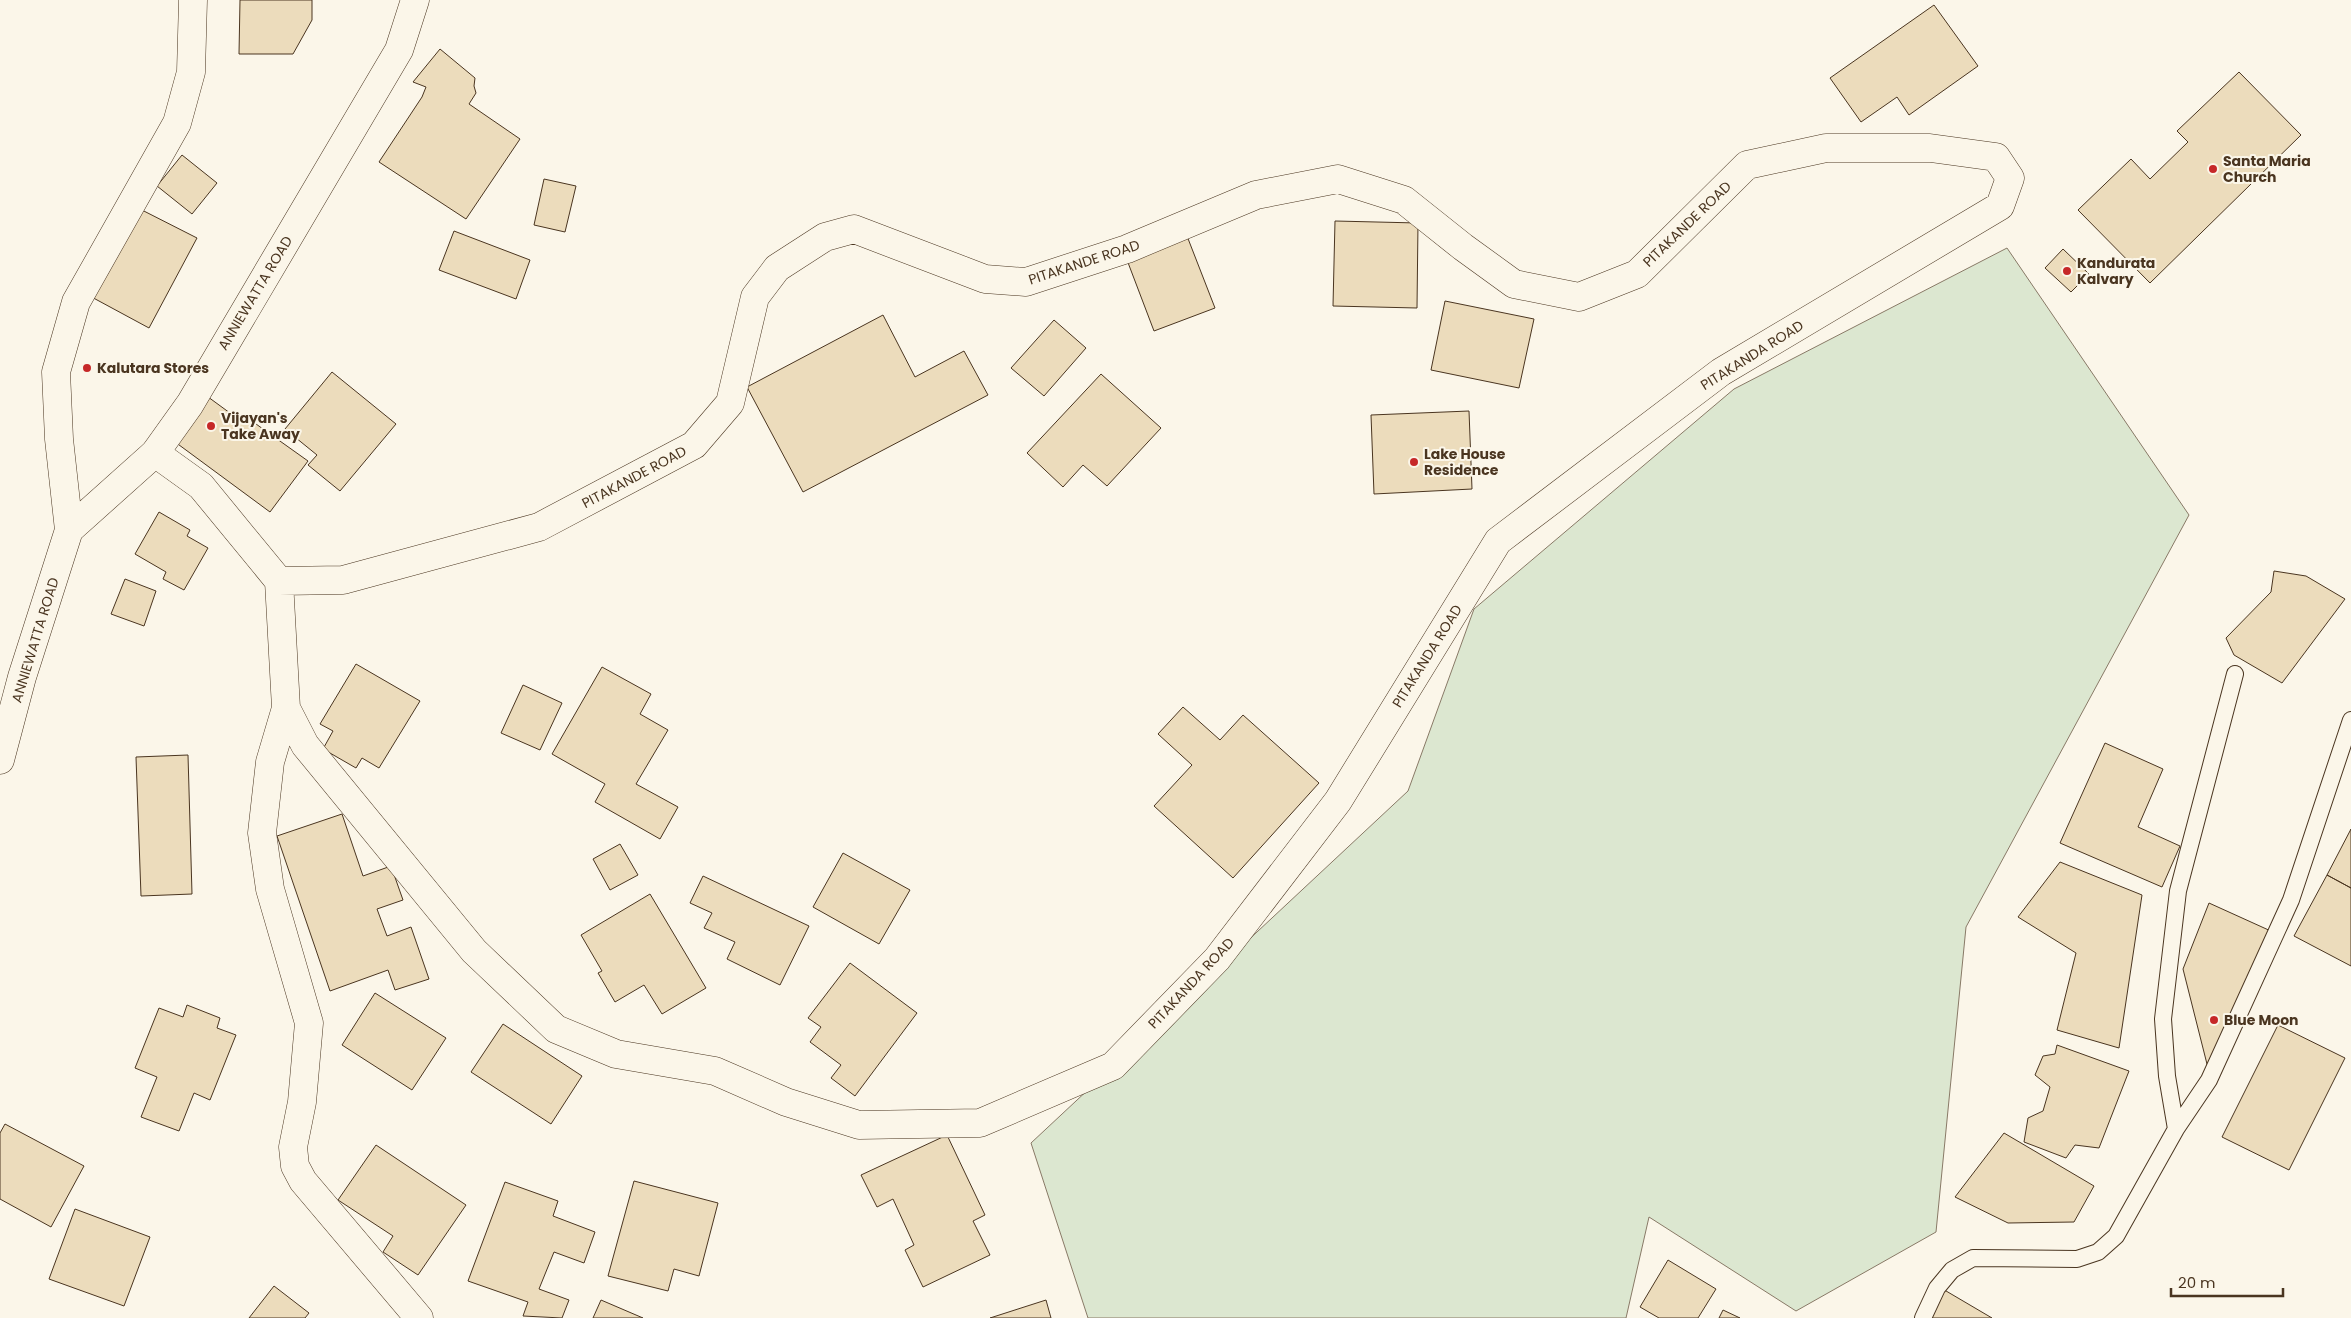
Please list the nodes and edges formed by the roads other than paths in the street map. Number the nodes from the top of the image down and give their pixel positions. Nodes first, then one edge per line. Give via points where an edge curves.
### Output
1 (193, 0) edge
2 (415, 0) edge
3 (1930, 148) joint
4 (155, 453) junction
5 (69, 530) junction
6 (280, 581) junction
7 (2235, 674) dead end
8 (286, 708) junction
9 (2351, 720) edge
10 (0, 760) edge
11 (2176, 1129) junction
12 (419, 1318) edge
13 (1923, 1318) edge

1 - 5 street via 191,72 177,123 76,302 56,372 59,439
2 - 4 street, ANNIEWATTA ROAD via 399,50 190,404
3 - 6 street, PITAKANDE ROAD via 1826,148 1748,165 1637,274 1579,297 1514,284 1404,200 1338,179 1256,195 1127,249 1026,282 985,280 854,229 825,237 777,268 755,297 730,402 694,446 539,527 343,580
3 - 8 street, PITAKANDA ROAD via 1996,157 2010,178 2000,206 1721,372 1498,541 1338,801 1217,959 1113,1066 980,1123 859,1125 786,1102 715,1071 616,1054 556,1030 474,951 306,745
4 - 5 street, ANNIEWATTA ROAD
4 - 6 street via 200,486
5 - 10 street, ANNIEWATTA ROAD via 22,677
6 - 8 street
7 - 11 lane via 2178,891 2163,1019 2167,1076
8 - 12 street via 270,762 262,833 270,889 309,1023 302,1102 293,1147 294,1166 303,1181
9 - 11 lane via 2290,900 2209,1080
11 - 13 lane via 2116,1236 2098,1252 2076,1259 1973,1258 1952,1270 1937,1288

